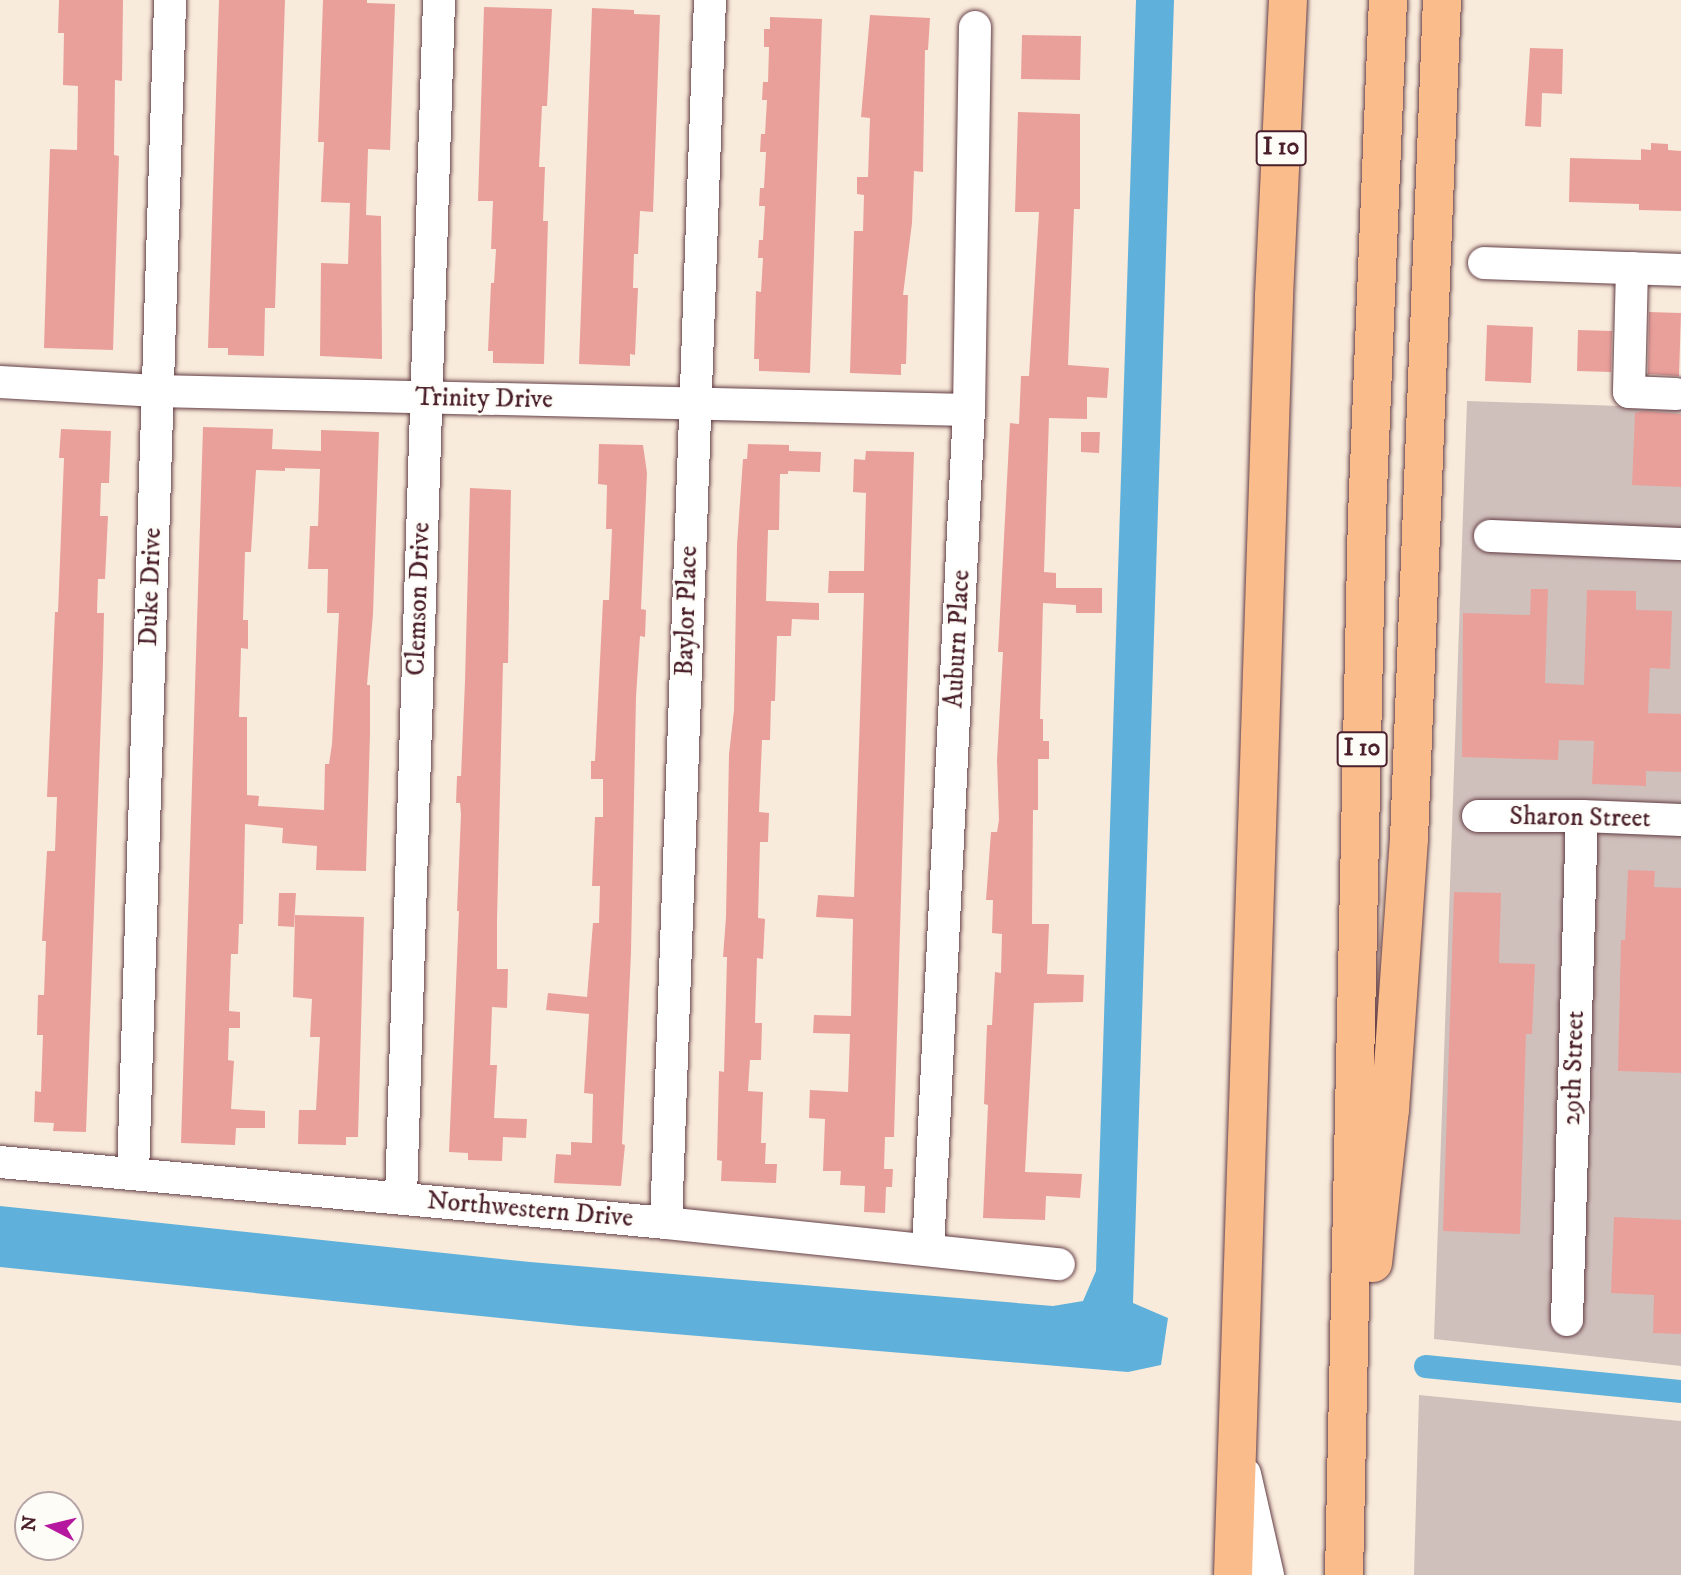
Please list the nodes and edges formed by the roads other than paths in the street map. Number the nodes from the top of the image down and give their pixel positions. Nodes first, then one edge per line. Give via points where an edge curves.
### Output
1 (170, 0) edge
2 (439, 0) edge
3 (1261, 0) edge
4 (1288, 0) edge
5 (1388, 0) edge
6 (1442, 0) edge
7 (710, 6) edge
8 (975, 27) dead end
9 (1484, 263) dead end
10 (1632, 268) junction
11 (1681, 270) edge
12 (1275, 296) junction
13 (0, 382) edge
14 (158, 391) junction
15 (1676, 394) dead end
16 (425, 398) junction
17 (695, 402) junction
18 (969, 410) junction
19 (1490, 536) dead end
20 (1681, 544) edge
21 (1478, 816) dead end
22 (1582, 816) junction
23 (1681, 820) edge
24 (0, 1162) edge
25 (133, 1174) junction
26 (401, 1197) junction
27 (666, 1223) junction
28 (928, 1251) junction
29 (1059, 1264) dead end
30 (1567, 1320) dead end
31 (1237, 1438) junction
32 (1346, 1498) junction
33 (1233, 1575) edge
34 (1268, 1575) edge
35 (1343, 1575) edge

1 - 14 street, Duke Drive
2 - 16 street, Clemson Drive
3 - 12 highway
4 - 12 highway, I 10
5 - 32 highway, I 10 via 1367,516
6 - 32 highway via 1409,839 1390,1110
7 - 17 street, Baylor Place
8 - 18 street, Auburn Place
9 - 10 street
10 - 11 street
10 - 15 street via 1629,392
12 - 31 highway, I 10
13 - 14 street, Trinity Drive
14 - 16 street, Trinity Drive
14 - 25 street, Duke Drive
16 - 17 street, Trinity Drive
16 - 26 street, Clemson Drive
17 - 18 street, Trinity Drive
17 - 27 street, Baylor Place
18 - 28 street, Auburn Place
19 - 20 street
21 - 22 street, Sharon Street
22 - 23 street, Sharon Street
22 - 30 street, 29th Street
24 - 25 street, Northwestern Drive
25 - 26 street, Northwestern Drive
26 - 27 street, Northwestern Drive
27 - 28 street, Northwestern Drive
28 - 29 street, Northwestern Drive
31 - 33 highway, I 10
31 - 34 street
32 - 35 highway, I 10

